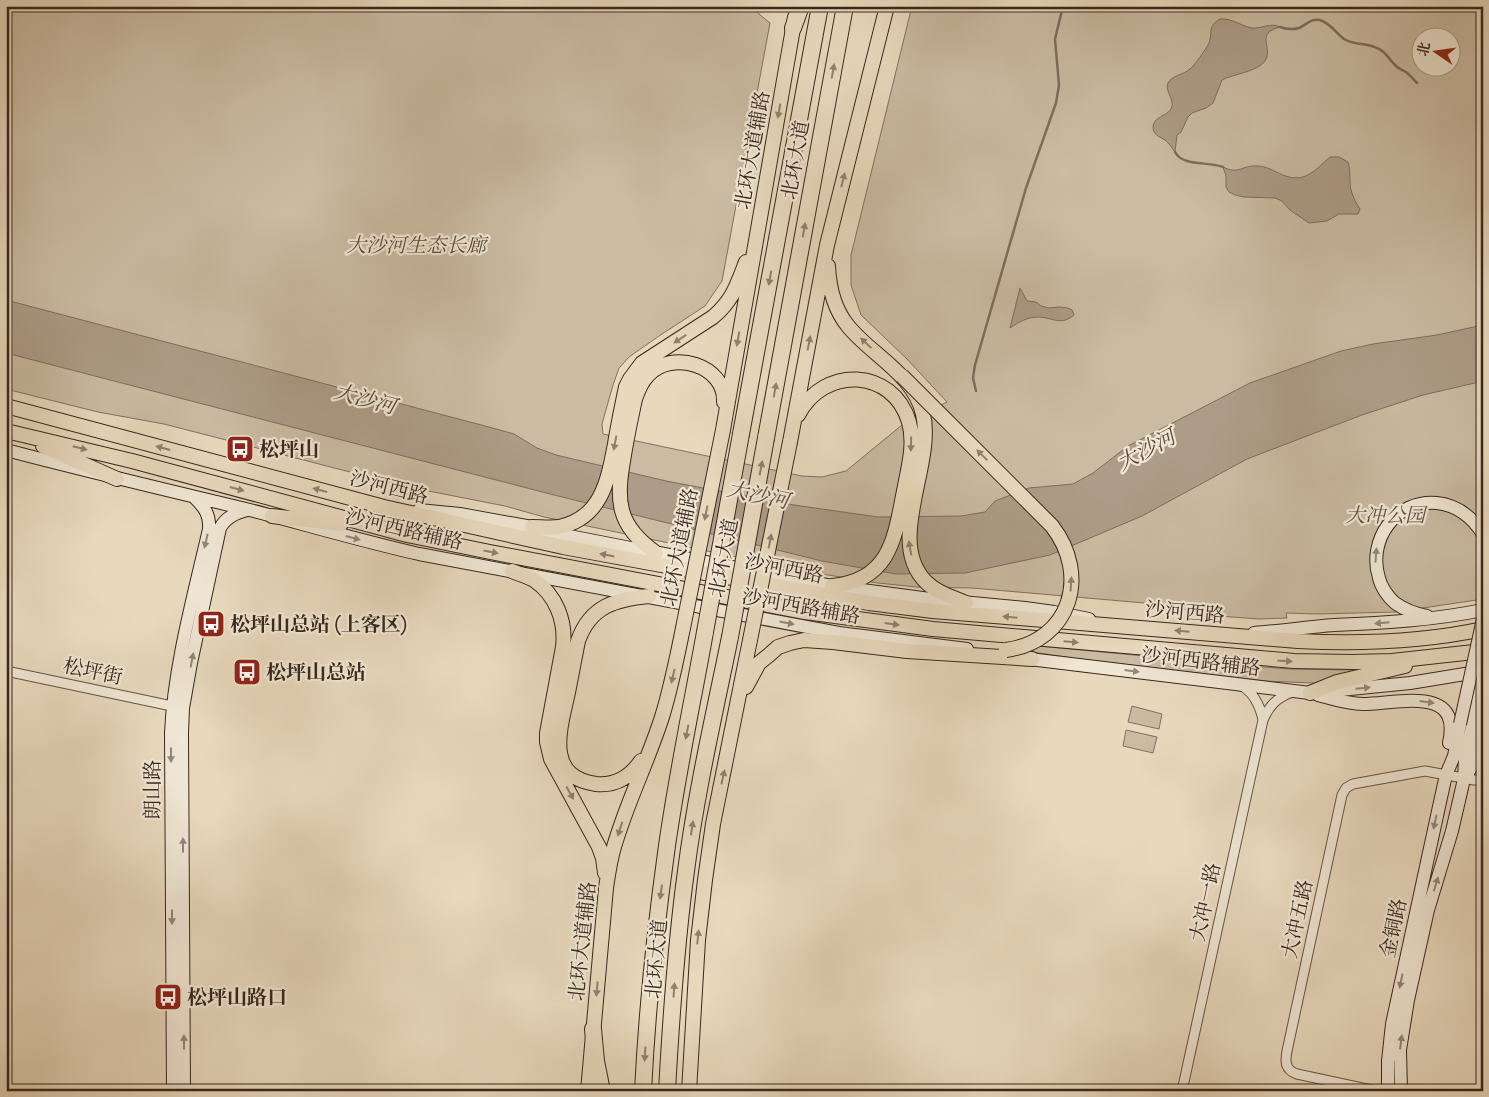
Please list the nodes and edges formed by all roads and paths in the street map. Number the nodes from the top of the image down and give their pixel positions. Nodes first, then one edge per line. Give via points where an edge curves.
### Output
1 (796, 6) edge
2 (801, 6) edge
3 (820, 6) edge
4 (845, 6) edge
5 (887, 6) edge
6 (794, 28) junction
7 (758, 233) junction
8 (827, 245) junction
9 (902, 376) junction
10 (629, 397) junction
11 (6, 406) edge
12 (6, 413) edge
13 (93, 429) junction
14 (723, 430) junction
15 (11, 432) edge
16 (790, 442) junction
17 (6, 450) edge
18 (117, 479) junction
19 (195, 498) junction
20 (384, 507) junction
21 (247, 510) junction
22 (272, 516) junction
23 (375, 527) junction
24 (532, 527) junction
25 (1483, 534) edge
26 (656, 553) junction
27 (512, 571) junction
28 (832, 586) junction
29 (650, 596) junction
30 (966, 603) junction
31 (1483, 610) edge
32 (1440, 618) junction
33 (1483, 619) edge
34 (1118, 626) junction
35 (1483, 629) edge
36 (1230, 636) junction
37 (570, 648) junction
38 (962, 648) junction
39 (1483, 651) edge
40 (1439, 656) junction
41 (1032, 660) junction
42 (6, 671) edge
43 (1483, 671) edge
44 (1483, 676) edge
45 (1238, 683) junction
46 (1303, 692) junction
47 (172, 706) junction
48 (738, 706) junction
49 (1263, 720) junction
50 (1472, 726) edge
51 (553, 733) junction
52 (651, 746) junction
53 (1446, 775) junction
54 (1464, 779) junction
55 (1483, 780) edge
56 (606, 888) junction
57 (593, 1029) junction
58 (173, 1091) edge
59 (184, 1091) edge
60 (588, 1091) edge
61 (602, 1091) edge
62 (643, 1091) edge
63 (667, 1091) edge
64 (689, 1091) edge
65 (1182, 1091) edge
66 (1376, 1091) edge
67 (1388, 1091) edge
68 (1401, 1091) edge

1 - 6 main road, 北环大道辅路
2 - 6 highway
3 -> 62 highway, 北环大道, bridge via 675,793 651,970
63 -> 4 highway, 北环大道, bridge via 677,951 698,794 730,637
8 -> 5 main road
6 -> 7 main road, 北环大道辅路
7 -> 10 main road via 727,304 713,317 642,363 630,379
7 -> 14 main road, 北环大道辅路
9 -> 8 main road via 841,316 828,278
16 -> 8 main road
30 -> 9 main road, bridge via 934,588 920,575 912,558 908,538 926,435 919,401
38 -> 9 main road, bridge via 1006,650 1024,646 1049,630 1069,600 1071,566 1052,526
10 - 14 main road via 655,369 674,362 693,364 708,372 720,386 724,398
10 -> 24 main road via 599,499 576,520 552,528
10 - 26 main road via 618,492 620,504 631,530
11 - 13 main road, 沙河西路
12 - 13 main road via 58,427
20 -> 13 main road, 沙河西路
14 -> 52 main road, 北环大道辅路, bridge via 669,694
15 - 18 main road
15 -> 23 main road, 沙河西路 via 159,468
16 -> 28 main road via 802,407 826,386 845,380 864,381 882,388 896,399 909,423 910,461 889,550 867,575 850,583
48 -> 16 main road, bridge
17 - 18 main road, 沙河西路辅路
18 - 19 main road, 沙河西路辅路
19 - 21 main road, 沙河西路辅路
19 -> 47 main road, 朗山路 via 207,512 209,529
20 - 24 main road, 沙河西路辅路 via 460,514
34 -> 20 main road, 沙河西路 via 933,611 839,599 547,543
21 - 22 main road, 沙河西路辅路
59 -> 21 main road, 朗山路 via 183,708 220,528 230,516
22 - 23 main road
22 -> 27 main road, 沙河西路辅路 via 401,550
23 -> 40 main road, 沙河西路 via 806,612 904,626 1274,660 1352,662
24 - 26 main road, 沙河西路辅路
32 -> 25 main road via 1405,609 1386,593 1378,576 1375,558 1381,534 1401,512 1416,505 1434,503 1466,514
26 - 28 main road, 沙河西路辅路
27 - 29 main road, 沙河西路辅路
27 - 37 main road via 534,580 547,592 561,616 564,636
28 - 30 main road, 沙河西路辅路
29 - 37 main road via 609,604 588,621
29 -> 38 main road, 沙河西路辅路 via 839,633
30 - 34 main road, 沙河西路辅路 via 1054,612
31 - 32 main road, 沙河西路辅路
32 -> 36 main road, 沙河西路辅路
33 - 50 main road, bridge
36 -> 34 main road, 沙河西路
35 - 36 main road, 沙河西路 via 1415,639 1355,642
37 - 51 main road
38 - 41 main road, 沙河西路辅路
39 - 40 main road, 沙河西路
40 - 46 main road
41 -> 45 main road, 沙河西路辅路
41 - 48 main road via 804,640 778,647 759,663
42 - 47 street, 松坪街
46 -> 43 main road, 沙河西路辅路 via 1410,683
44 - 50 main road
45 - 46 main road, 沙河西路辅路
45 - 49 street via 1255,698
46 - 49 street, 大冲一路 via 1284,695 1269,708
46 -> 53 main road via 1354,704 1423,701 1439,705 1449,716 1451,726
47 -> 58 main road, 朗山路
64 -> 48 main road via 705,880 713,824
49 - 65 street, 大冲一路
50 - 53 main road
50 - 54 main road, 金铜路
51 - 52 main road via 565,766 580,779 594,783 613,783 625,778
51 -> 56 main road via 547,742 552,759 599,846
52 -> 56 main road, 北环大道辅路 via 614,848
53 - 54 street
53 - 66 street, 大冲五路 via 1425,771 1359,782 1349,786 1341,799 1286,1063 1297,1074
53 -> 67 main road, 金铜路 via 1392,1024
54 - 55 street
68 -> 54 main road, 金铜路 via 1400,1050 1408,1000 1428,910
56 -> 57 main road, 北环大道辅路
57 - 60 main road, 北环大道辅路
57 - 61 highway

